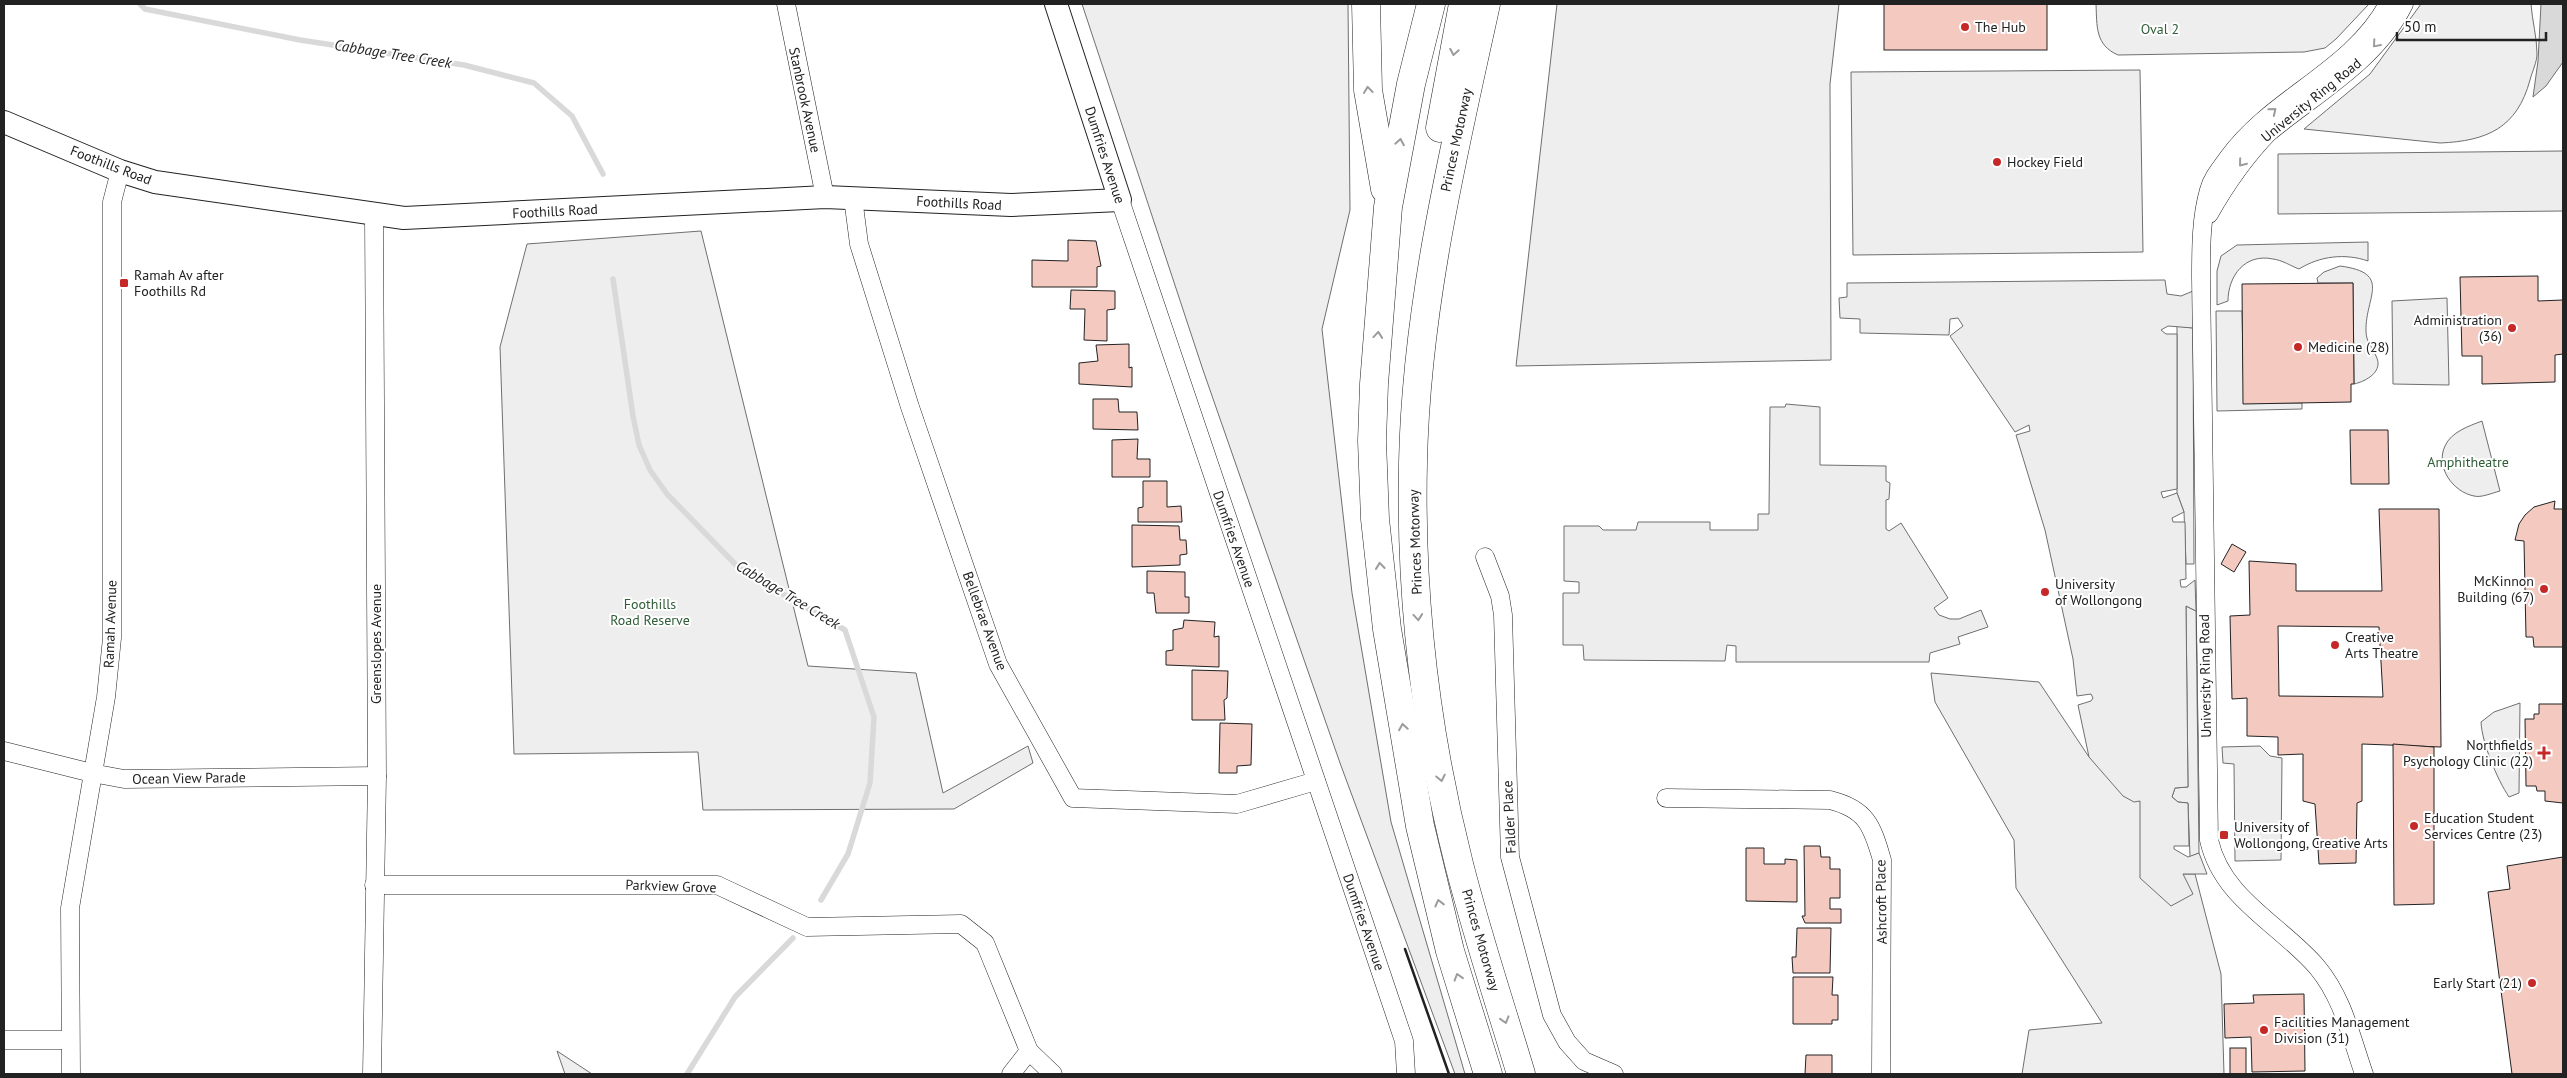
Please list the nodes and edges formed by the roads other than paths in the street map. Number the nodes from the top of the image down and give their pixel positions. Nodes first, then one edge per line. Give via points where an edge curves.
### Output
1 (786, 4) edge
2 (1056, 4) edge
3 (1366, 4) edge
4 (1431, 4) edge
5 (1463, 4) edge
6 (1486, 4) edge
7 (2388, 4) edge
8 (2404, 4) edge
9 (4, 122) edge
10 (120, 170) junction
11 (825, 197) junction
12 (852, 198) junction
13 (1120, 200) junction
14 (1388, 207) junction
15 (374, 214) junction
16 (2203, 223) junction
17 (1485, 558) dead end
18 (1414, 561) junction
19 (4, 751) edge
20 (92, 773) junction
21 (377, 776) junction
22 (1316, 781) junction
23 (1666, 798) dead end
24 (374, 885) junction
25 (4, 1040) edge
26 (70, 1040) junction
27 (1029, 1051) junction
28 (71, 1074) edge
29 (372, 1074) edge
30 (1011, 1074) edge
31 (1053, 1074) edge
32 (1406, 1074) edge
33 (1488, 1074) edge
34 (1521, 1074) edge
35 (1614, 1074) edge
36 (1881, 1074) edge
37 (2364, 1074) edge

1 - 11 street, Stanbrook Avenue
2 - 13 street, Dumfries Avenue
14 -> 3 highway via 1368,90
14 -> 4 highway via 1411,84
5 -> 18 highway via 1426,207 1409,343 1404,448
6 - 18 highway, Princes Motorway via 1450,169 1429,294 1413,461
16 -> 7 street, University Ring Road via 2213,178 2240,141 2274,110 2354,48
8 -> 16 street, University Ring Road via 2394,22 2369,52 2268,132 2229,180
9 - 10 street, Foothills Road
10 - 15 street, Foothills Road via 155,182
10 - 20 street, Ramah Avenue via 112,202 112,638 106,697
11 - 12 street, Foothills Road
11 - 15 street, Foothills Road via 431,218
12 - 13 street, Foothills Road via 1011,205
12 - 22 street, Bellebrae Avenue via 859,244 907,398 998,664 1073,798 1237,804
13 - 22 street, Dumfries Avenue
33 -> 14 highway via 1450,951 1420,826 1387,629 1375,519 1372,441
15 - 21 street, Greenslopes Avenue
16 - 37 street, University Ring Road via 2208,840 2216,863 2234,892 2300,949 2328,982 2346,1017
17 - 35 street, Falder Place via 1500,596 1503,615 1510,857 1552,1015 1567,1042 1584,1061
18 -> 34 highway, Princes Motorway via 1421,654 1436,755 1459,864
19 - 20 street, Ocean View Parade
20 - 21 street, Ocean View Parade via 124,779
20 - 26 street, Ramah Avenue via 70,908
21 - 24 street, Greenslopes Avenue
22 - 32 street, Dumfries Avenue via 1404,1040
23 - 36 street, Ashcroft Place via 1830,800 1848,805 1865,816 1882,860
24 - 27 street, Parkview Grove via 717,885 807,927 961,924 985,943
24 - 29 street, Greenslopes Avenue
25 - 26 street
26 - 28 street, Ramah Avenue
27 - 30 street
27 - 31 street

